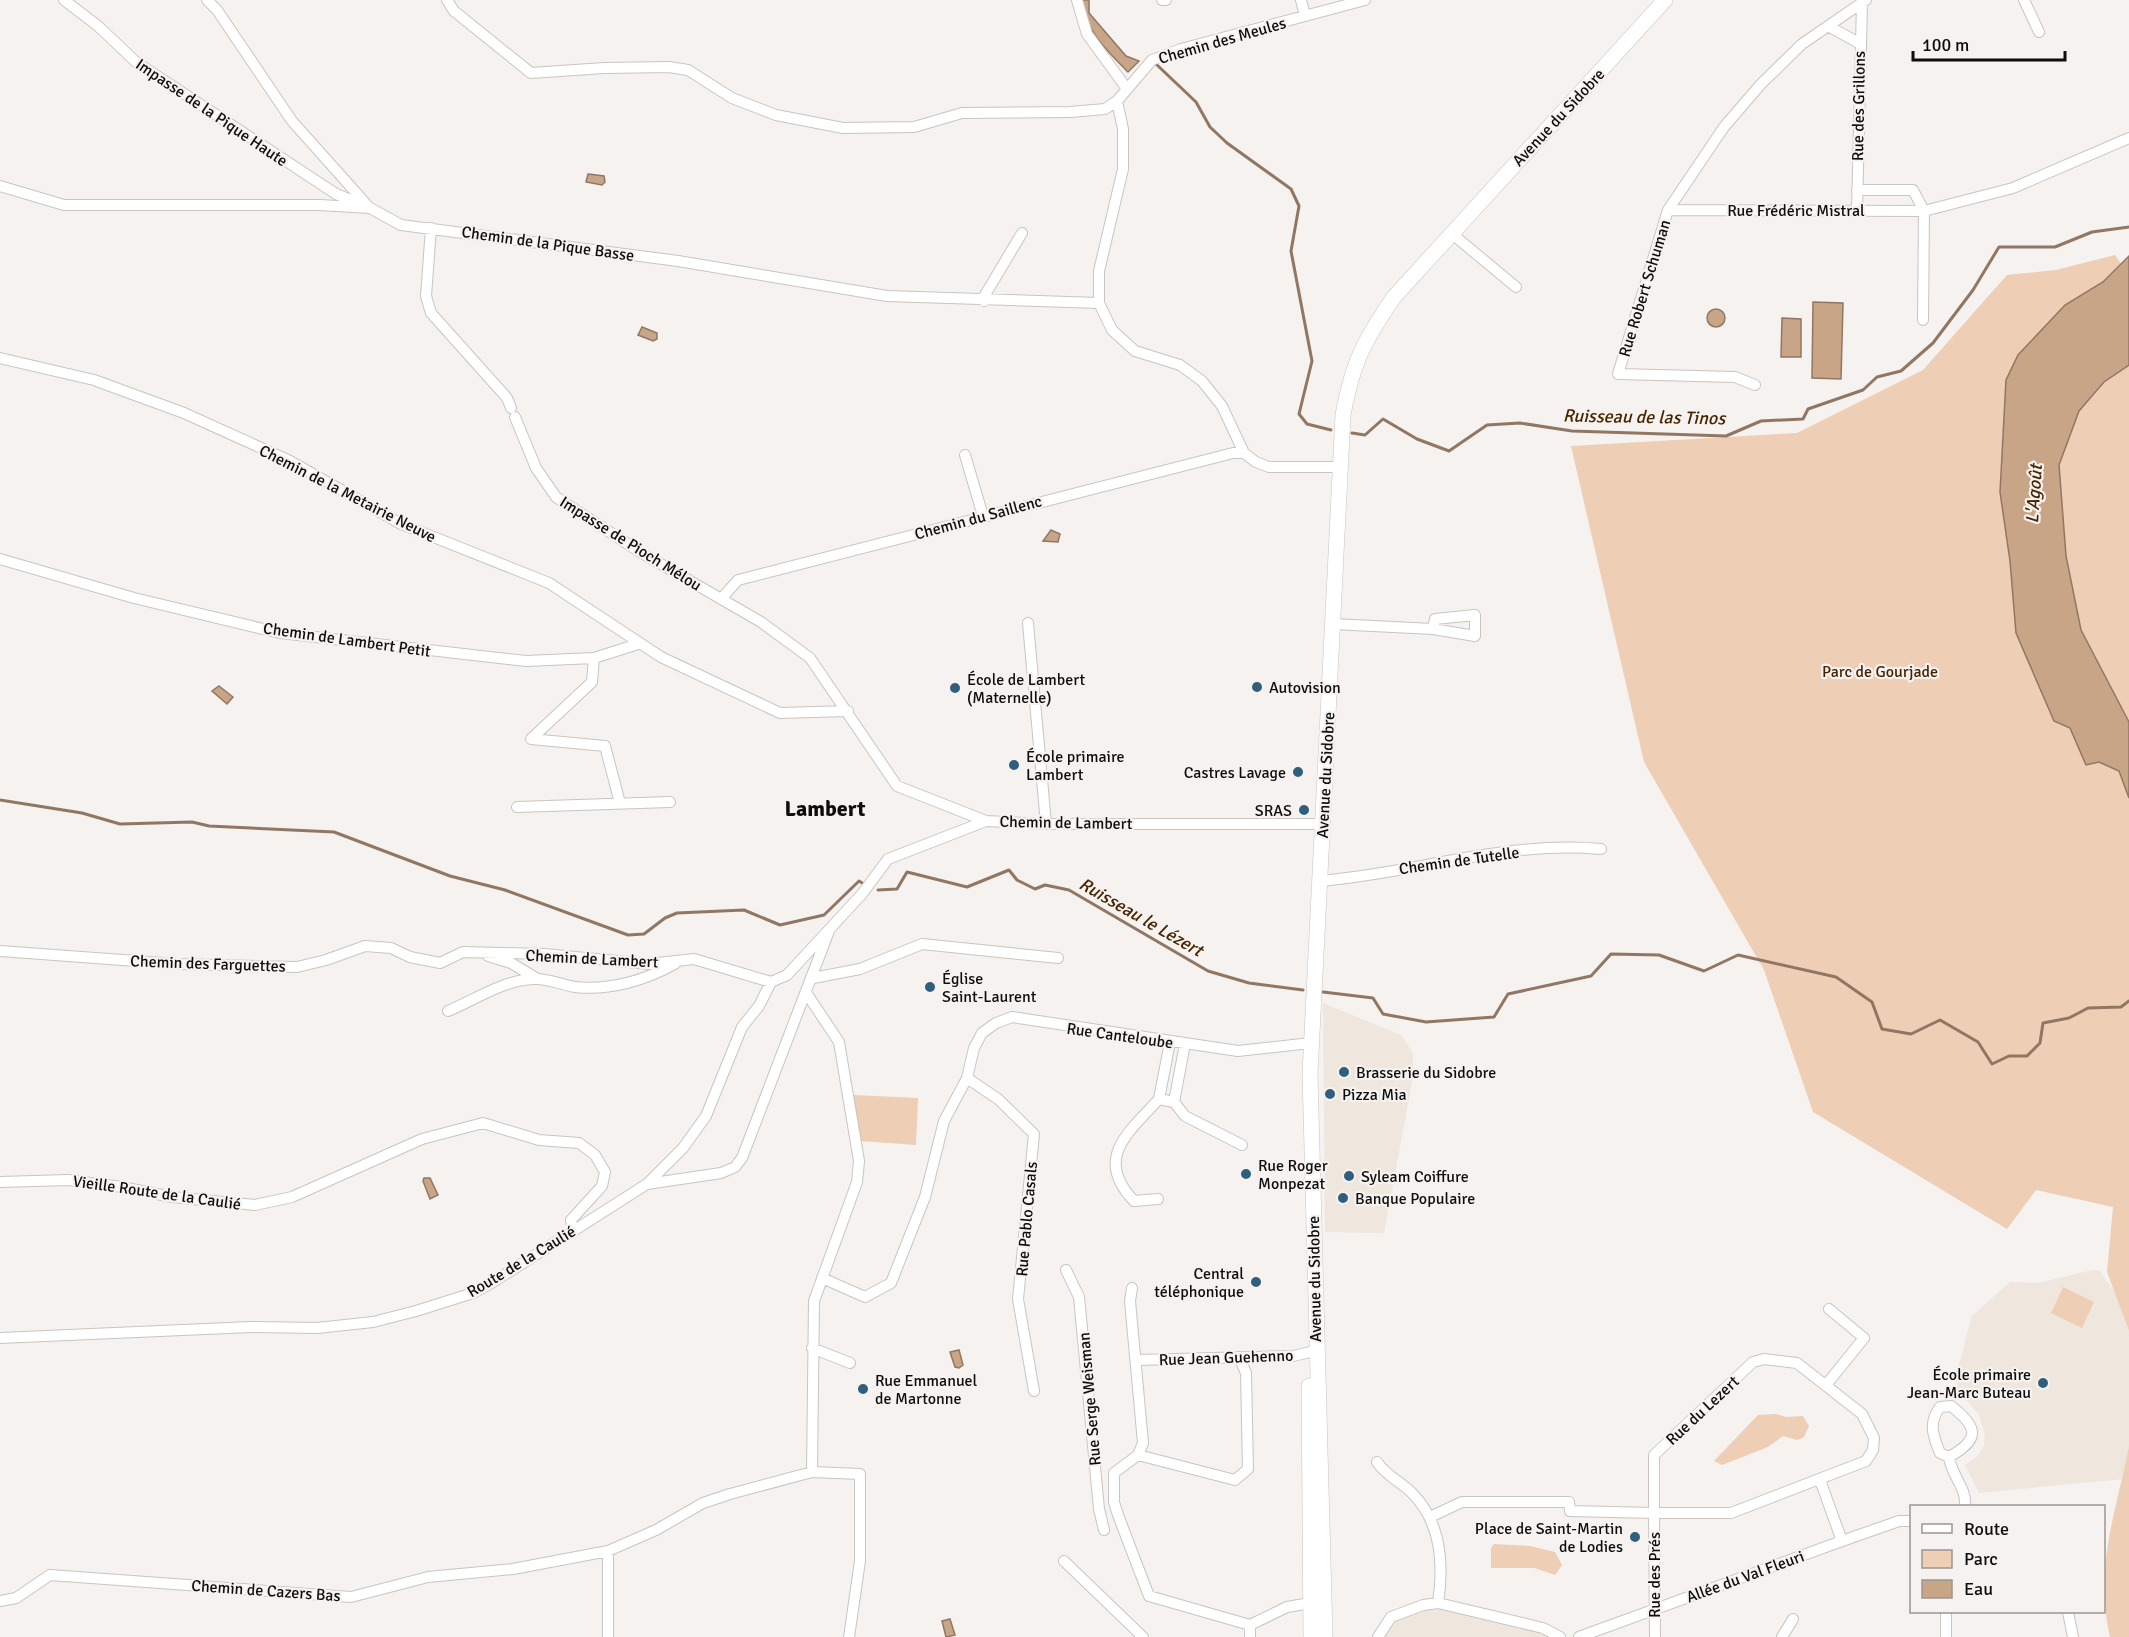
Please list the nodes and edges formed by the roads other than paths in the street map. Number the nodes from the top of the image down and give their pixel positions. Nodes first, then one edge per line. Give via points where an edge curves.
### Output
1 (64, 0) edge
2 (207, 0) edge
3 (447, 0) edge
4 (1077, 0) edge
5 (1301, 0) edge
6 (1365, 0) edge
7 (1665, 0) edge
8 (2024, 0) edge
9 (1864, 1) edge
10 (1305, 16) junction
11 (1828, 26) junction
12 (2039, 32) dead end
13 (1859, 43) junction
14 (1127, 89) junction
15 (1117, 101) junction
16 (2129, 138) edge
17 (0, 186) edge
18 (1857, 190) junction
19 (370, 208) junction
20 (1668, 210) junction
21 (1857, 210) junction
22 (1924, 211) junction
23 (431, 228) junction
24 (1022, 233) dead end
25 (1451, 233) junction
26 (1516, 287) dead end
27 (984, 301) junction
28 (1099, 303) junction
29 (1923, 320) dead end
30 (0, 357) edge
31 (1755, 385) dead end
32 (1244, 453) junction
33 (964, 455) dead end
34 (1341, 467) junction
35 (983, 516) junction
36 (0, 558) edge
37 (721, 599) junction
38 (1028, 622) dead end
39 (1333, 624) junction
40 (1433, 630) dead end
41 (638, 644) junction
42 (594, 658) junction
43 (848, 711) junction
44 (669, 802) dead end
45 (620, 803) junction
46 (517, 807) dead end
47 (986, 821) junction
48 (1046, 824) junction
49 (1323, 824) junction
50 (1601, 849) dead end
51 (1318, 881) junction
52 (831, 925) junction
53 (0, 951) edge
54 (477, 952) junction
55 (410, 957) joint
56 (1058, 958) dead end
57 (678, 961) junction
58 (536, 978) junction
59 (813, 978) junction
60 (771, 982) junction
61 (807, 994) junction
62 (448, 1011) dead end
63 (1170, 1042) junction
64 (1311, 1043) junction
65 (1185, 1044) junction
66 (967, 1078) junction
67 (1159, 1099) junction
68 (1174, 1102) junction
69 (1242, 1144) dead end
70 (0, 1182) edge
71 (647, 1184) junction
72 (1158, 1198) dead end
73 (573, 1232) junction
74 (1066, 1270) dead end
75 (822, 1278) junction
76 (1132, 1288) dead end
77 (1829, 1309) dead end
78 (0, 1338) edge
79 (812, 1348) junction
80 (1315, 1351) junction
81 (1239, 1357) junction
82 (1136, 1360) junction
83 (850, 1363) dead end
84 (1826, 1385) junction
85 (1034, 1391) dead end
86 (1138, 1455) junction
87 (1949, 1457) junction
88 (1377, 1462) dead end
89 (1096, 1466) junction
90 (812, 1472) junction
91 (1114, 1473) junction
92 (1820, 1480) junction
93 (1965, 1505) edge
94 (1654, 1513) junction
95 (1430, 1516) junction
96 (1910, 1521) edge
97 (1104, 1530) dead end
98 (1842, 1541) junction
99 (608, 1551) junction
100 (1064, 1561) dead end
101 (0, 1601) edge
102 (1316, 1602) junction
103 (1438, 1603) junction
104 (1654, 1609) junction
105 (1946, 1613) edge
106 (2068, 1613) edge
107 (1793, 1619) dead end
108 (1250, 1625) junction
109 (608, 1637) edge
110 (849, 1637) edge
111 (1143, 1637) edge
112 (1250, 1637) edge
113 (1311, 1637) edge
114 (1325, 1637) edge
115 (1378, 1637) edge
116 (1560, 1637) edge
117 (1579, 1637) edge
118 (1655, 1637) edge
119 (1782, 1637) edge
120 (1946, 1637) edge
121 (2073, 1637) edge

1 - 19 street, Impasse de la Pique Haute via 136,62 336,194
2 - 19 street via 218,10 292,121
3 - 15 street via 454,11 531,74 604,68 688,70 732,98 776,116 843,128 914,127 962,113 1105,109
4 - 14 street via 1087,34
5 - 10 street
6 - 10 street, Chemin des Meules
7 - 25 main road, Avenue du Sidobre
8 - 12 street
9 - 11 street, Rue Robert Schuman
9 - 13 street, Rue des Grillons
10 - 14 street, Chemin des Meules via 1152,60
11 - 13 street
11 - 20 street, Rue Robert Schuman via 1802,44 1754,92 1724,127
13 - 18 street, Rue des Grillons
14 - 15 street, Chemin des Meules
15 - 28 street via 1123,129 1123,170 1099,271
16 - 22 street, Rue Frédéric Mistral via 2013,188
17 - 19 street, Chemin de la Pique Basse via 64,205
18 - 21 street, Rue des Grillons
18 - 22 street, Rue Frédéric Mistral via 1913,190
19 - 23 street, Chemin de la Pique Basse via 401,225
20 - 21 street, Rue Frédéric Mistral
20 - 31 street, Rue Robert Schuman via 1618,374 1735,377
21 - 22 street, Rue Frédéric Mistral
22 - 29 street
23 - 27 street, Chemin de la Pique Basse via 678,261 887,296
23 - 37 street, Impasse de Pioch Mélou via 426,296 430,313 507,398 536,468 556,497
24 - 27 street
25 - 26 street
25 - 34 main road, Avenue du Sidobre via 1395,297 1367,338 1350,375 1343,415
27 - 28 street, Chemin de la Pique Basse
28 - 32 street via 1112,330 1135,351 1180,365 1202,381 1222,406
30 - 41 street, Chemin de la Metairie Neuve via 94,380 184,413 290,462 401,524 549,583
32 - 34 street via 1269,467
32 - 35 street, Chemin du Saillenc
33 - 35 street
34 - 39 main road, Avenue du Sidobre
35 - 37 street, Chemin du Saillenc via 738,580
36 - 42 street, Chemin de Lambert Petit via 134,598 280,633 526,661
37 - 43 street, Impasse de Pioch Mélou via 810,658
38 - 48 street
39 - 40 street
39 - 49 main road, Avenue du Sidobre
41 - 42 street, Chemin de Lambert Petit
41 - 43 street, Chemin de la Metairie Neuve via 780,713
42 - 45 street via 592,682 531,739 605,747
43 - 47 street, Impasse de Pioch Mélou via 897,786
44 - 45 street
45 - 46 street
47 - 48 street, Chemin de Lambert
47 - 52 street, Chemin de Lambert via 888,859 862,894
48 - 49 street, Chemin de Lambert
49 - 51 main road, Avenue du Sidobre
50 - 51 street, Chemin de Tutelle via 1491,853
51 - 64 main road, Avenue du Sidobre
52 - 59 street, Route de la Caulié
52 - 60 street, Chemin de Lambert via 787,975
53 - 55 street, Chemin des Farguettes via 177,964 297,967 365,946 391,948
54 - 55 street, Chemin de Lambert via 463,952 440,963
54 - 57 street, Chemin de Lambert via 649,964
54 - 58 street via 511,963
56 - 59 street via 922,944 860,969
57 - 58 street via 656,975 602,989
57 - 60 street, Chemin de Lambert via 694,959
58 - 62 street via 507,984
59 - 61 street, Route de la Caulié
60 - 71 street via 742,1027 706,1116 683,1148
61 - 71 street, Route de la Caulié via 742,1158 735,1167 721,1173
61 - 75 street via 838,1042 859,1161 856,1182
63 - 65 street, Rue Canteloube
63 - 66 street, Rue Canteloube via 1012,1017 982,1033
63 - 67 street
64 - 65 street, Rue Canteloube via 1238,1051
64 - 80 main road, Avenue du Sidobre
65 - 68 street
66 - 75 street, Rue Canteloube via 944,1121 925,1197 891,1283 866,1297
66 - 85 street, Rue Pablo Casals via 998,1099 1034,1134 1018,1299
67 - 68 street
67 - 72 street via 1118,1144 1116,1163 1119,1185 1134,1201
68 - 69 street via 1185,1116
70 - 73 street, Vieille Route de la Caulié via 68,1180 172,1197 255,1205 292,1197 422,1138 483,1123 539,1140 579,1143 595,1155 605,1172 602,1186 571,1220
71 - 73 street, Route de la Caulié
73 - 78 street, Route de la Caulié via 473,1293 373,1322 317,1328 251,1327
74 - 89 street, Rue Serge Weisman via 1079,1297
75 - 79 street via 814,1301
76 - 82 street
77 - 84 street via 1864,1338
79 - 83 street
79 - 90 street
80 - 81 street, Rue Jean Guehenno via 1293,1356
80 - 102 main road, Avenue du Sidobre via 1319,1400
81 - 82 street, Rue Jean Guehenno
81 - 86 street via 1246,1373 1248,1469 1235,1480
82 - 86 street via 1143,1443
84 - 92 street, Rue du Lezert via 1862,1414 1874,1438 1866,1461
84 - 94 street, Rue du Lezert via 1797,1363 1764,1359 1753,1362 1654,1455
86 - 91 street
87 - 87 street via 1968,1446 1972,1439 1972,1431 1961,1413 1951,1406 1940,1407 1932,1427 1940,1453
87 - 93 street via 1965,1495
88 - 95 street via 1384,1473 1411,1492
89 - 91 street
89 - 97 street, Rue Serge Weisman
90 - 99 street, Chemin de Cazers Bas via 703,1503
90 - 110 street, Chemin de Cazers Bas via 861,1474 860,1560
91 - 108 street via 1114,1502 1149,1596
92 - 94 street, Rue du Lezert via 1731,1512
92 - 98 street
94 - 95 street via 1570,1511 1569,1502 1462,1502
94 - 104 street, Rue des Prés
95 - 103 street via 1439,1546
96 - 98 street, Allée du Val Fleuri via 1899,1521
98 - 104 street, Allée du Val Fleuri
99 - 101 street, Chemin de Cazers Bas via 513,1569 428,1577 351,1597 50,1575 16,1598
99 - 109 street
100 - 111 street
102 - 108 street via 1287,1607
102 - 113 main road, Avenue du Sidobre
102 - 114 main road, Avenue du Sidobre
103 - 115 street via 1391,1617
103 - 116 street via 1543,1628
104 - 117 street, Allée du Val Fleuri
104 - 118 street, Rue des Prés
105 - 120 street
106 - 121 street
107 - 119 street
108 - 112 street

